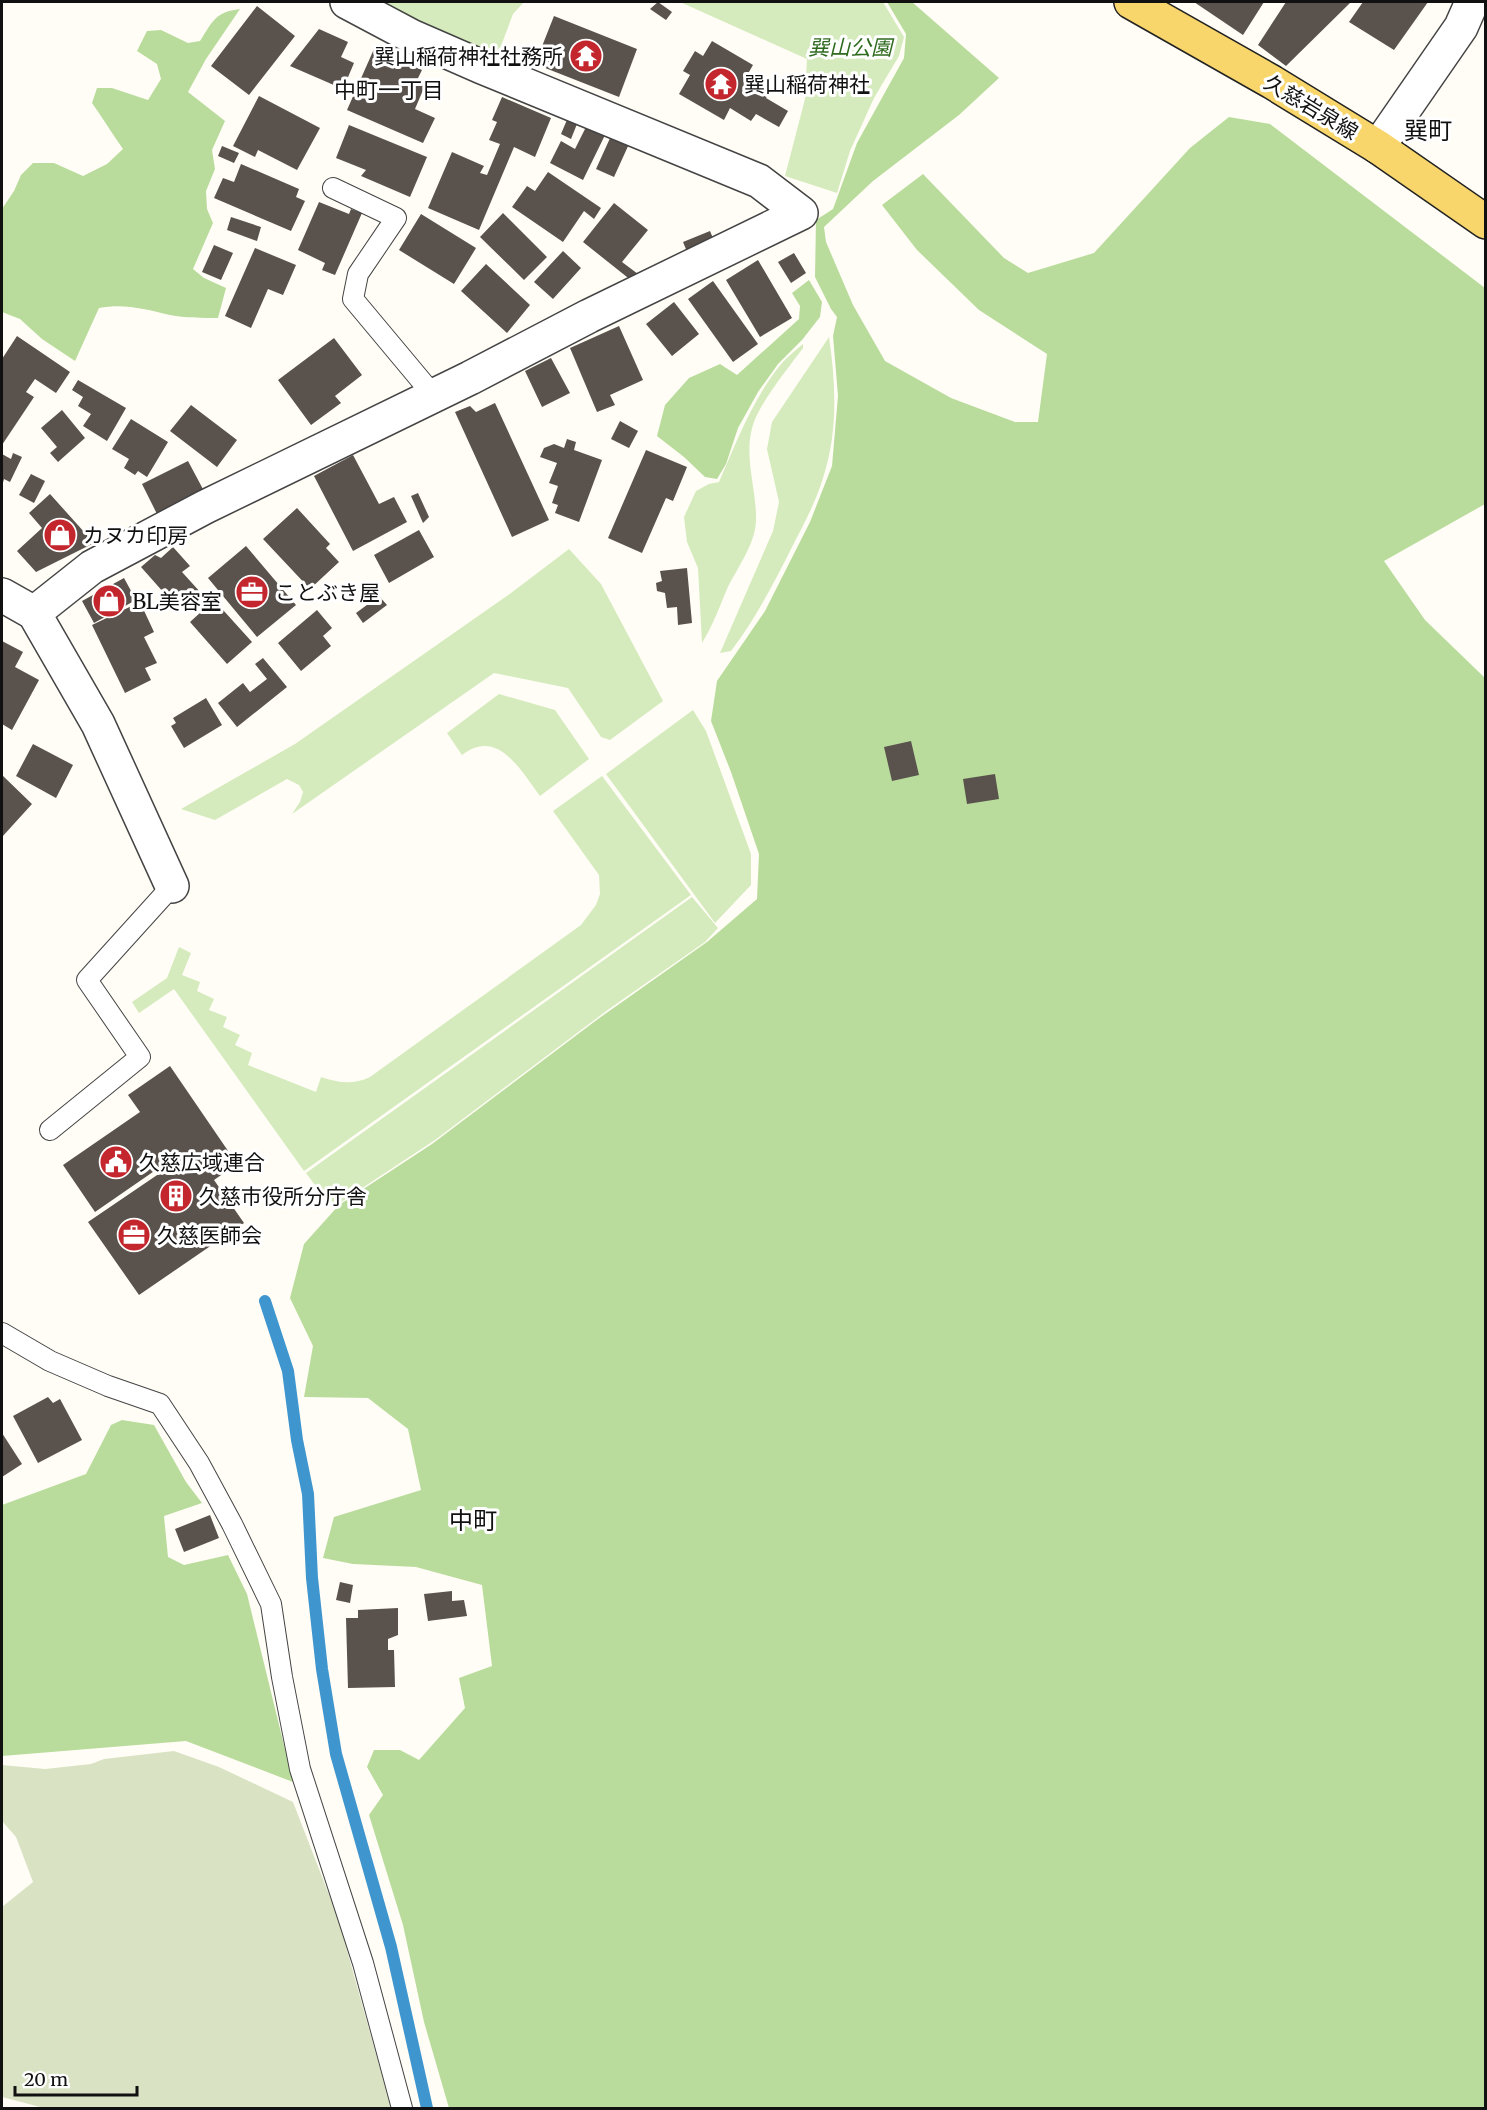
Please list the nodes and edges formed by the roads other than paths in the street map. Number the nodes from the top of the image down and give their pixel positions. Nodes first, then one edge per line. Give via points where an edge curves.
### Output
1 (347, 2) edge
2 (1131, 2) edge
3 (1472, 2) edge
4 (1378, 147) junction
5 (333, 188) dead end
6 (1485, 222) edge
7 (434, 396) junction
8 (2, 595) edge
9 (34, 613) junction
10 (172, 886) joint
11 (50, 1130) dead end
12 (2, 1332) edge
13 (402, 2109) edge

1 - 7 street via 482,67 759,181 801,213
2 - 4 main road, 久慈岩泉線
3 - 4 street via 1461,27
4 - 6 main road, 久慈岩泉線
5 - 7 lane via 396,218 358,274 353,299
7 - 9 street via 102,561
8 - 9 street
9 - 10 street via 98,724
10 - 11 lane via 87,981 140,1057
12 - 13 lane via 50,1360 160,1404 199,1463 231,1524 271,1604 300,1769 363,1964

